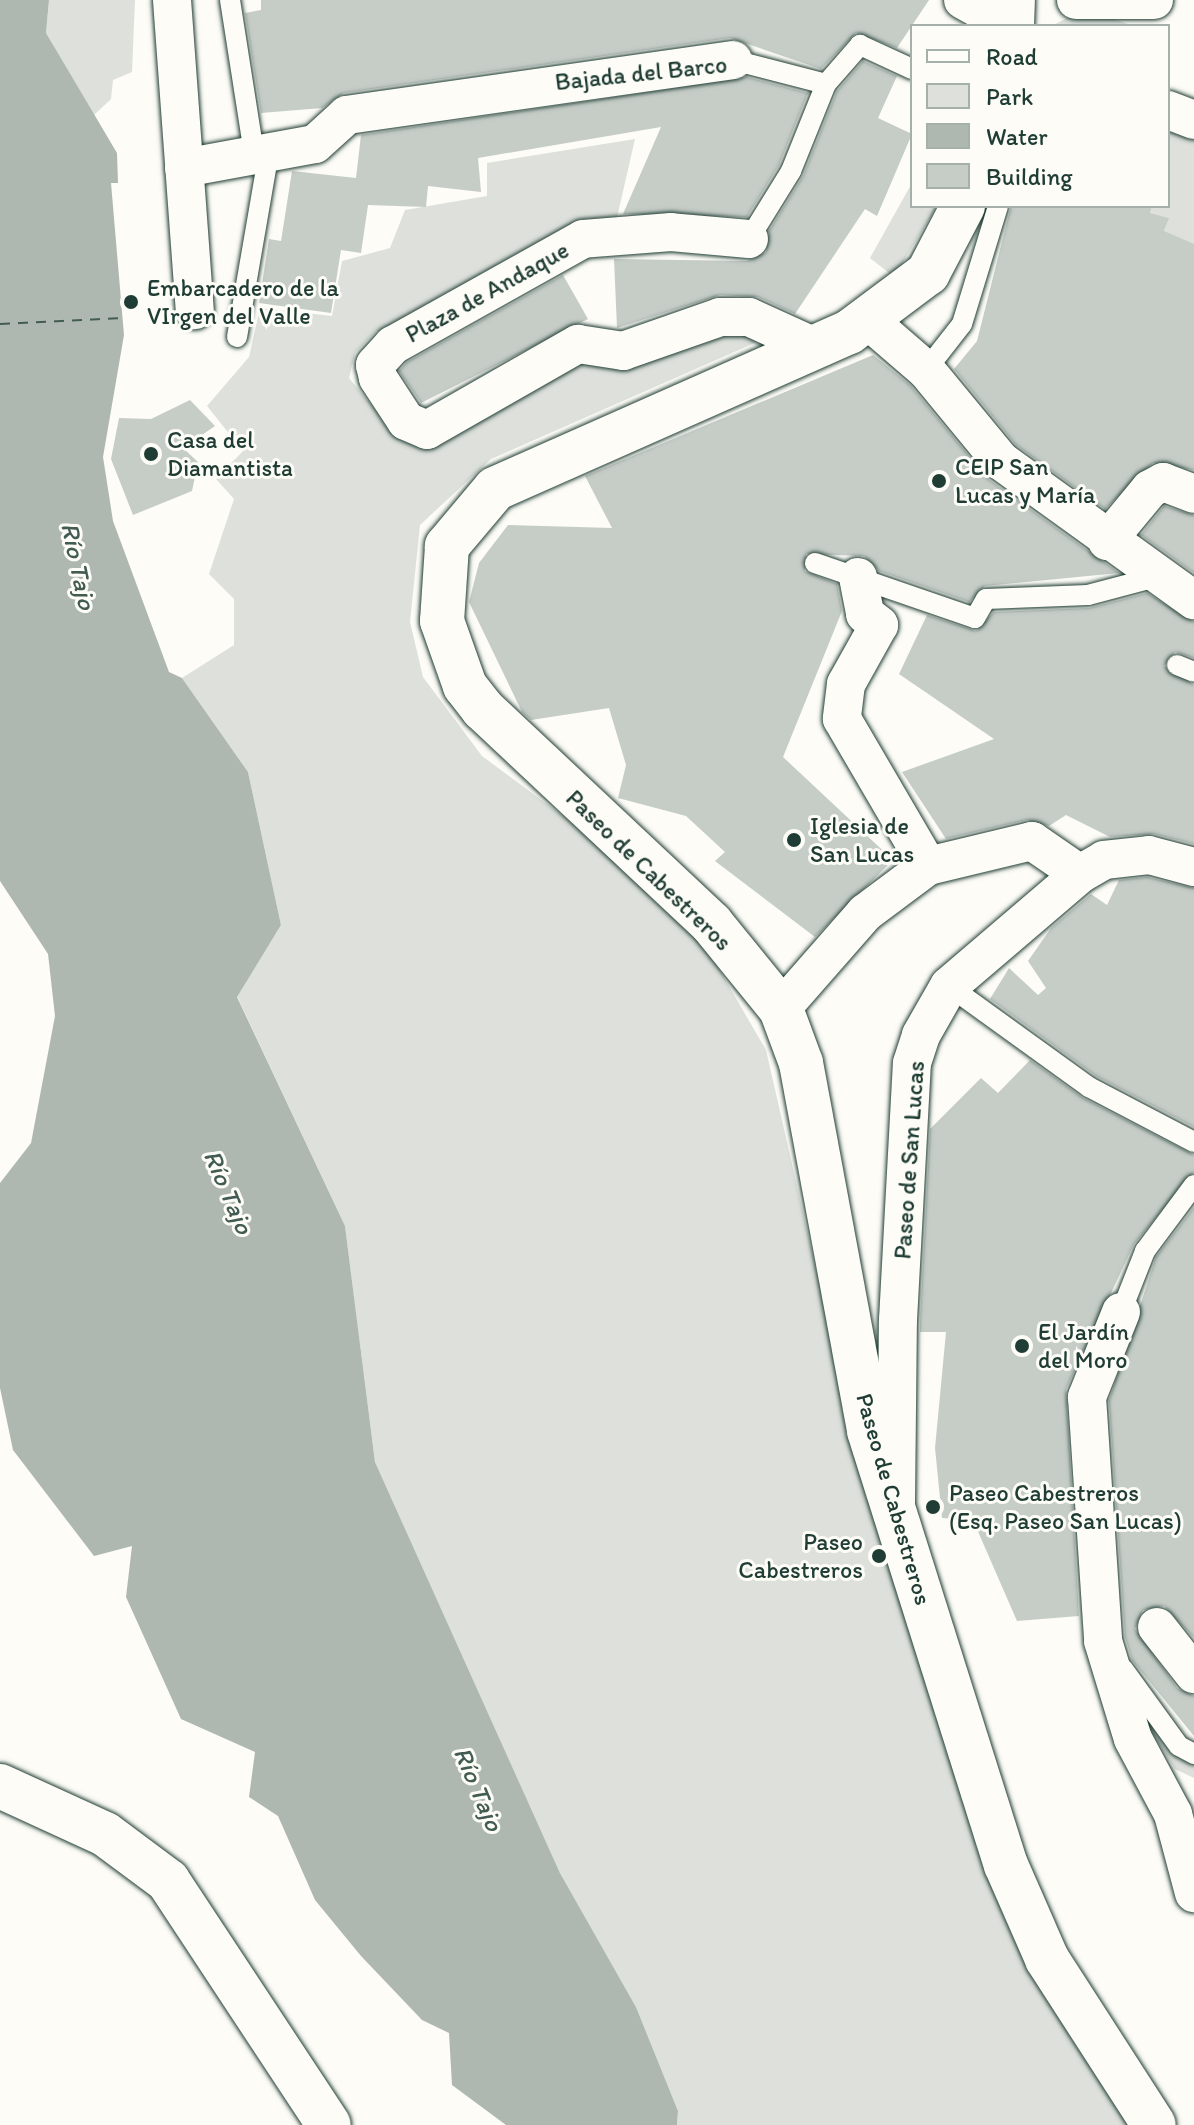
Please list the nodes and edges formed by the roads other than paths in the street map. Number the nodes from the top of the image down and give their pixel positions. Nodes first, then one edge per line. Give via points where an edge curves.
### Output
1 (172, 0) edge
2 (230, 0) edge
3 (963, 0) edge
4 (1013, 0) edge
5 (1076, 0) edge
6 (1154, 0) edge
7 (1007, 24) edge
8 (1011, 24) edge
9 (733, 60) joint
10 (910, 68) edge
11 (826, 84) junction
12 (1170, 111) edge
13 (1194, 120) edge
14 (261, 152) junction
15 (184, 168) junction
16 (962, 208) edge
17 (997, 208) edge
18 (749, 239) joint
19 (195, 310) dead end
20 (868, 320) junction
21 (237, 337) dead end
22 (817, 348) junction
23 (926, 370) junction
24 (1178, 488) edge
25 (1107, 541) junction
26 (815, 563) dead end
27 (1160, 576) junction
28 (858, 577) junction
29 (1194, 600) edge
30 (928, 866) junction
31 (1194, 867) edge
32 (1080, 874) junction
33 (949, 986) junction
34 (781, 1009) junction
35 (1194, 1142) edge
36 (1194, 1185) edge
37 (1121, 1312) joint
38 (895, 1515) junction
39 (1157, 1627) dead end
40 (1103, 1641) junction
41 (1194, 1674) edge
42 (1194, 1754) edge
43 (0, 1786) edge
44 (1184, 1814) edge
45 (1194, 1893) edge
46 (329, 2125) edge
47 (1154, 2125) edge

1 - 15 street
2 - 14 lane
3 - 7 street
4 - 8 street
5 - 6 street
9 - 11 lane, Bajada del Barco
9 - 14 street, Bajada del Barco via 347,115 315,144
10 - 11 lane via 860,45
11 - 18 lane via 791,171
12 - 13 street
14 - 15 street
14 - 21 lane
15 - 19 street
16 - 20 street, Paseo de Cabestreros via 928,273
17 - 23 lane via 962,324
18 - 22 street, Plaza de Andaque via 671,232 583,239 382,354 375,365 394,407 427,430 578,344 623,351 720,317 749,317
20 - 22 street, Paseo de Cabestreros
20 - 23 street
22 - 34 street, Paseo de Cabestreros via 495,489 447,546 439,591 449,649 483,709 711,923
23 - 25 street via 1001,461
24 - 25 street
25 - 27 street
26 - 28 lane
27 - 28 lane via 1088,595 986,599 975,618
27 - 29 street
28 - 30 street via 865,614 879,625 846,684 842,719
30 - 32 street via 1032,841
30 - 34 street via 865,913
31 - 32 street, Paseo de San Lucas via 1149,855 1104,860
32 - 33 street, Paseo de San Lucas
33 - 35 lane via 1089,1087
33 - 38 street, Paseo de San Lucas via 912,1063
34 - 38 street, Paseo de Cabestreros via 801,1063 869,1431
36 - 37 lane via 1145,1251
37 - 40 street via 1087,1397
38 - 47 street, Paseo de Cabestreros via 1006,1865 1047,1959
39 - 41 street
40 - 42 lane via 1179,1746
40 - 44 street via 1133,1739
43 - 46 street via 105,1834 168,1881
44 - 45 street

